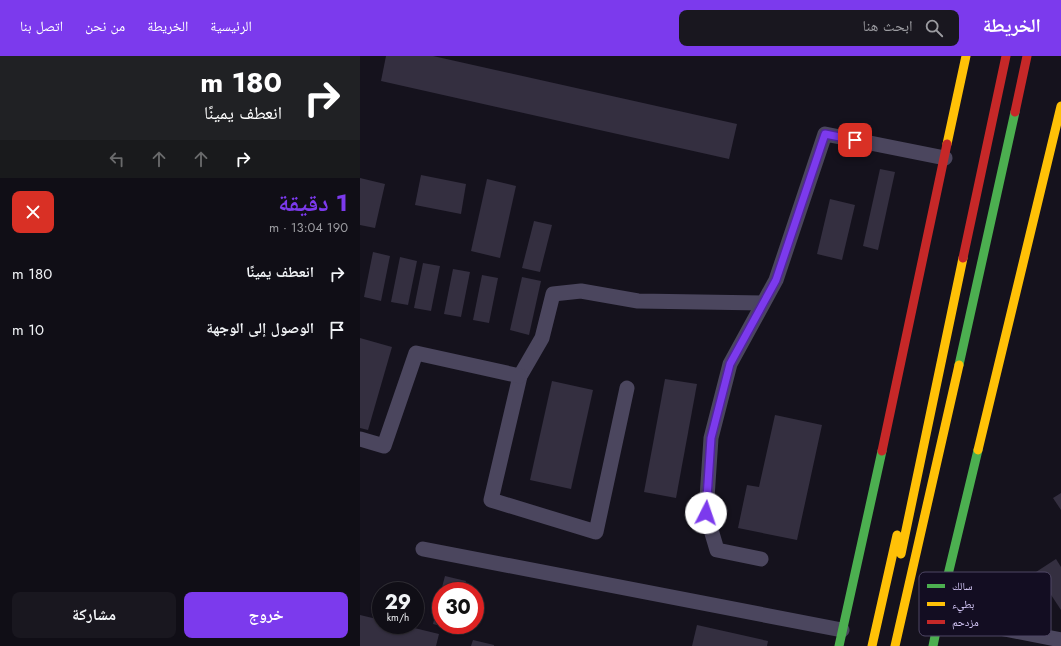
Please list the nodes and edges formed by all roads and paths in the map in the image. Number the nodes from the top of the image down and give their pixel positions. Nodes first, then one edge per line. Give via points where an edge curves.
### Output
1 (966, 56) edge
2 (1006, 56) edge
3 (1027, 56) edge
4 (1061, 106) edge
5 (945, 158) junction
6 (763, 304) junction
7 (520, 376) junction
8 (627, 388) dead end
9 (950, 406) junction
10 (931, 408) junction
11 (360, 439) edge
12 (423, 550) dead end
13 (761, 559) dead end
14 (921, 572) edge
15 (949, 572) edge
16 (919, 581) edge
17 (895, 586) dead end
18 (911, 617) dead end
19 (842, 630) junction
20 (935, 636) edge
21 (1041, 636) edge
22 (1061, 640) edge
23 (839, 646) edge
24 (872, 646) edge
25 (895, 646) edge
26 (933, 646) edge

1 - 5 main road
2 - 10 main road
3 - 9 main road
4 - 15 main road
5 - 6 street via 825,134 776,280
5 - 19 main road
6 - 7 street via 638,301 581,291 553,294 542,338
6 - 13 street via 730,364 711,438 706,513 717,550
7 - 8 street via 491,500 596,532
7 - 11 street via 416,353 384,446
9 - 14 main road
9 - 25 main road
10 - 17 main road
10 - 24 main road via 894,547
12 - 19 street
16 - 18 main road
19 - 23 main road
20 - 26 main road
21 - 22 street

